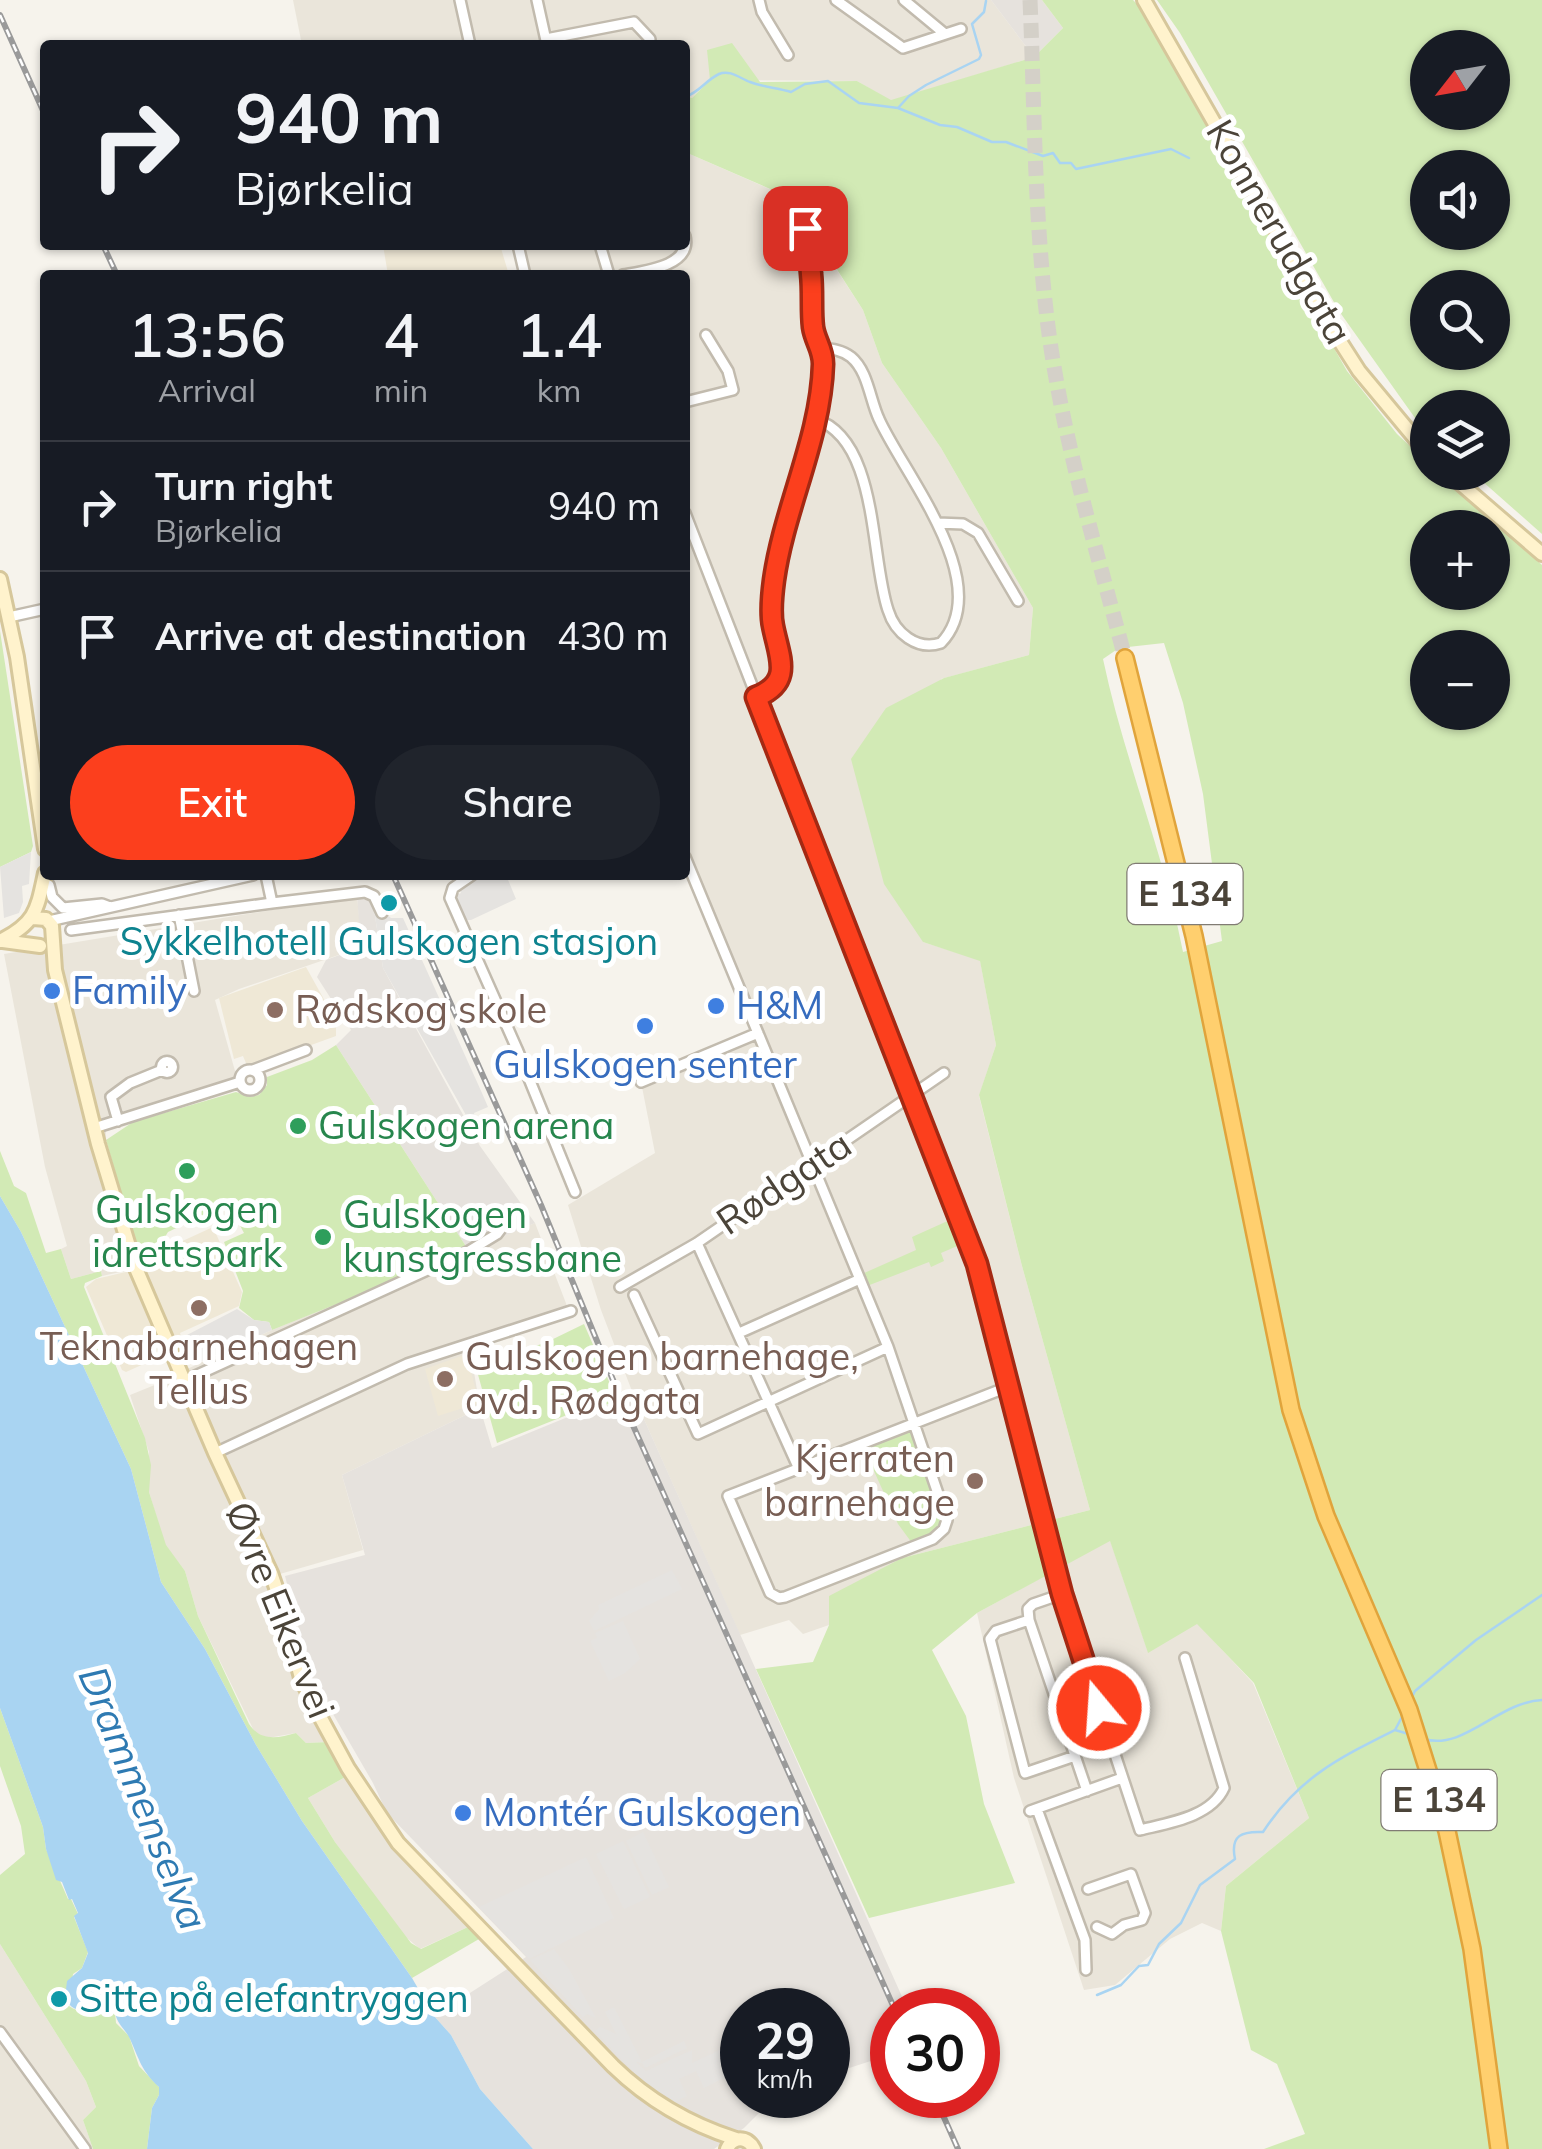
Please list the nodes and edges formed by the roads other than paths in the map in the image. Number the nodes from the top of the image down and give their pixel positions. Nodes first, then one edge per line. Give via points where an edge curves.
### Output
1 (460, 0) edge
2 (538, 0) edge
3 (758, 0) edge
4 (836, 0) edge
5 (904, 0) edge
6 (1144, 0) edge
7 (961, 29) dead end
8 (946, 34) junction
9 (650, 39) dead end
10 (469, 40) edge
11 (546, 40) edge
12 (555, 40) edge
13 (788, 55) dead end
14 (805, 228) dead end
15 (685, 250) edge
16 (643, 270) edge
17 (706, 335) dead end
18 (822, 348) junction
19 (690, 401) edge
20 (816, 419) junction
21 (1410, 433) edge
22 (1468, 490) edge
23 (938, 523) junction
24 (690, 526) edge
25 (1542, 554) edge
26 (0, 579) edge
27 (1018, 600) dead end
28 (40, 610) edge
29 (9, 617) junction
30 (1125, 658) tunnel mouth
31 (756, 697) junction
32 (40, 818) edge
33 (690, 869) edge
34 (48, 880) edge
35 (48, 880) edge
36 (232, 880) edge
37 (267, 880) edge
38 (465, 880) edge
39 (272, 903) junction
40 (112, 908) junction
41 (382, 914) dead end
42 (178, 915) junction
43 (41, 930) junction
44 (71, 930) dead end
45 (0, 941) edge
46 (194, 991) dead end
47 (758, 1032) junction
48 (306, 1050) dead end
49 (162, 1070) dead end
50 (252, 1070) junction
51 (944, 1074) dead end
52 (240, 1082) junction
53 (641, 1082) dead end
54 (912, 1095) junction
55 (118, 1121) junction
56 (94, 1128) junction
57 (812, 1163) junction
58 (575, 1192) dead end
59 (506, 1222) dead end
60 (697, 1243) junction
61 (860, 1279) junction
62 (620, 1287) dead end
63 (634, 1294) dead end
64 (571, 1311) dead end
65 (739, 1332) junction
66 (888, 1347) junction
67 (184, 1381) junction
68 (1010, 1386) junction
69 (770, 1402) junction
70 (915, 1423) junction
71 (215, 1454) junction
72 (798, 1469) junction
73 (1062, 1594) junction
74 (1029, 1620) junction
75 (1186, 1658) dead end
76 (1075, 1756) junction
77 (1122, 1778) junction
78 (1087, 1791) junction
79 (1088, 1889) dead end
80 (1097, 1928) dead end
81 (1086, 1970) dead end
82 (0, 2032) edge
83 (729, 2146) edge
84 (85, 2149) edge
85 (754, 2149) edge
86 (1496, 2149) edge

1 - 10 street
2 - 11 street
3 - 13 street
4 - 8 street via 903,48
5 - 8 street
6 - 21 main road, Konnerudgata via 1334,332
7 - 8 street
9 - 12 street via 634,22
14 - 18 street via 814,333
15 - 16 street
17 - 19 street via 732,390
18 - 20 street
18 - 23 street via 859,366 880,423
20 - 23 street via 836,430 861,477 888,612 908,638 931,646 950,634 957,610 949,548
20 - 31 street via 776,562 772,623 781,675 774,688
22 - 25 main road
23 - 27 street via 963,524 978,533
24 - 31 street
26 - 29 main road
28 - 29 street
29 - 32 main road
30 - 86 highway, E 134 via 1178,864 1302,1455 1409,1710 1441,1807 1470,1937
31 - 54 street
33 - 47 street
34 - 40 street via 62,908
35 - 43 main road
36 - 40 street
37 - 39 street
38 - 58 street via 450,898
39 - 41 street via 365,892
39 - 42 street
40 - 43 street
42 - 44 street
42 - 46 street
43 - 45 main road
43 - 56 main road, Øvre Eikervei
47 - 53 street
47 - 57 street
48 - 50 street
49 - 55 street via 111,1096
50 - 52 street
50 - 52 street via 260,1079 256,1088
51 - 54 street, Rødgata
52 - 55 street
54 - 57 street, Rødgata
54 - 68 street via 977,1264
55 - 56 street
56 - 67 main road, Øvre Eikervei via 135,1266
57 - 60 street, Rødgata
57 - 61 street
59 - 67 street via 469,1251
60 - 62 street, Rødgata
60 - 65 street
61 - 65 street
61 - 66 street
63 - 69 street via 698,1434
64 - 71 street via 418,1360
65 - 69 street
66 - 69 street
66 - 70 street
67 - 71 main road, Øvre Eikervei
68 - 70 street
68 - 73 street
69 - 72 street
70 - 72 street
70 - 72 street via 947,1520 944,1529 779,1598 770,1593 728,1496
71 - 83 main road, Øvre Eikervei via 271,1573 301,1678 398,1843 612,2066
73 - 74 street via 1032,1604
73 - 77 street
74 - 76 street
74 - 76 street via 990,1638 1024,1774
75 - 77 street via 1224,1788 1218,1800 1184,1819 1140,1830
76 - 78 street
77 - 78 street
78 - 81 street via 1034,1810 1085,1940
79 - 80 street via 1131,1874 1145,1913 1112,1934
82 - 84 street
83 - 85 main road, Øvre Eikervei via 749,2142

